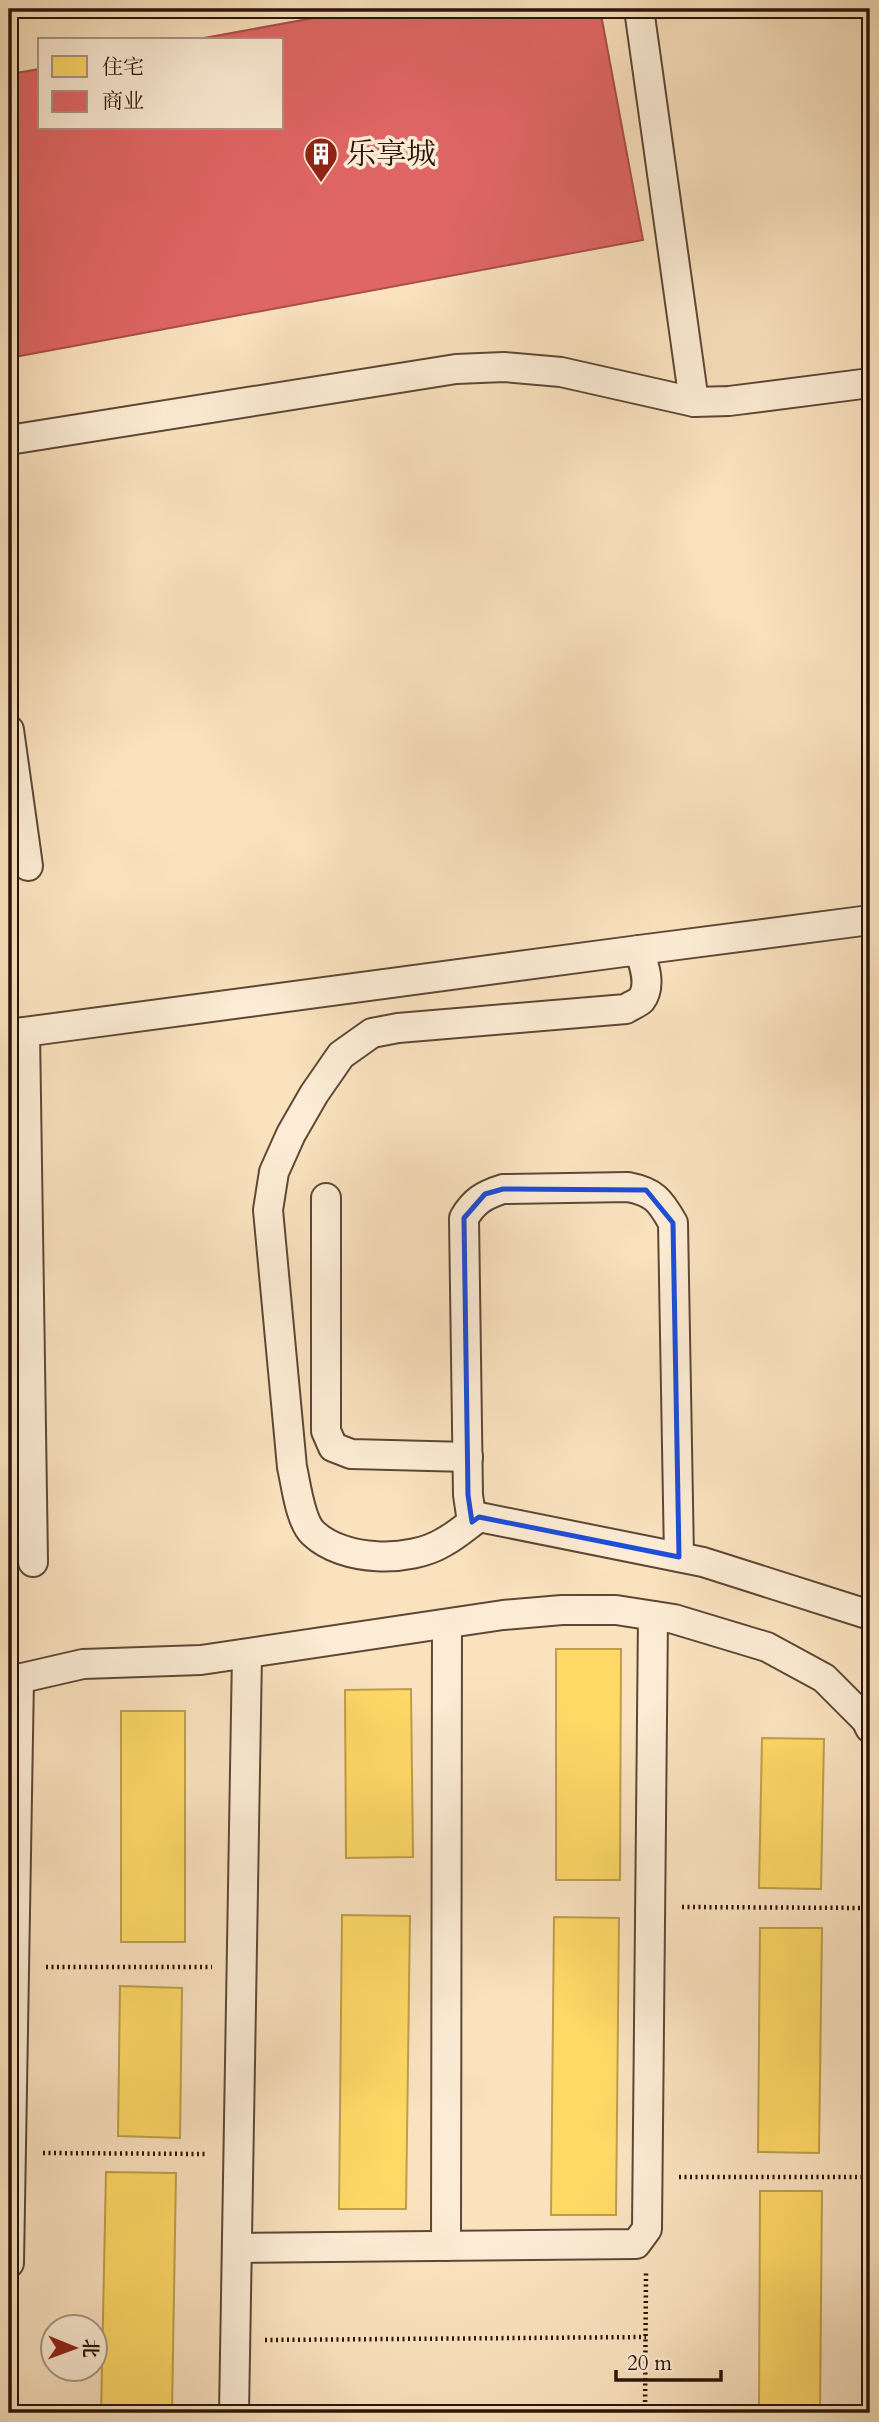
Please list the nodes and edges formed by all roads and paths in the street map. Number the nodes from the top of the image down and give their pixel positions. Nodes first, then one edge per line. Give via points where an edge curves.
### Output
1 (639, 9) edge
2 (870, 383) edge
3 (694, 402) junction
4 (9, 440) edge
5 (9, 730) edge
6 (28, 866) dead end
7 (870, 920) edge
8 (639, 950) junction
9 (17, 1033) edge
10 (326, 1198) dead end
11 (468, 1457) junction
12 (472, 1522) junction
13 (679, 1557) junction
14 (33, 1562) dead end
15 (870, 1615) edge
16 (653, 1616) junction
17 (447, 1624) junction
18 (247, 1654) junction
19 (14, 1680) edge
20 (870, 1728) edge
21 (650, 1907) junction
22 (870, 1908) edge
23 (14, 1967) junction
24 (241, 1967) junction
25 (11, 2152) junction
26 (238, 2155) junction
27 (647, 2176) junction
28 (870, 2177) edge
29 (646, 2229) junction
30 (446, 2246) junction
31 (237, 2248) junction
32 (9, 2263) edge
33 (646, 2337) junction
34 (235, 2340) junction
35 (234, 2413) edge
36 (645, 2413) edge

1 - 3 street
2 - 3 street
3 - 4 street via 561,372 456,369
5 - 6 street
7 - 8 street
8 - 9 street
8 - 12 street via 646,970 645,989 640,1000 626,1009 372,1033 341,1055 302,1114 274,1172 268,1210 292,1467 311,1532 332,1546 366,1556 405,1556 443,1543
9 - 14 street
10 - 11 street via 326,1431 333,1447 351,1454
11 - 12 street
11 - 13 street via 464,1218 472,1206 485,1194 503,1189 646,1190 673,1223
12 - 13 street via 479,1517
13 - 15 street
16 - 17 street via 616,1610 562,1610
16 - 20 street via 767,1647 824,1678
16 - 21 street
17 - 18 street
17 - 30 street
18 - 19 street via 83,1664
18 - 24 street
19 - 23 street
21 - 22 path
21 - 27 street
23 - 24 path
23 - 25 street
24 - 26 street
25 - 26 path
25 - 32 street
26 - 31 street
27 - 28 path
27 - 29 street
29 - 30 street via 636,2244
29 - 33 path
30 - 31 street
31 - 34 street
33 - 34 path
33 - 36 path
34 - 35 street

